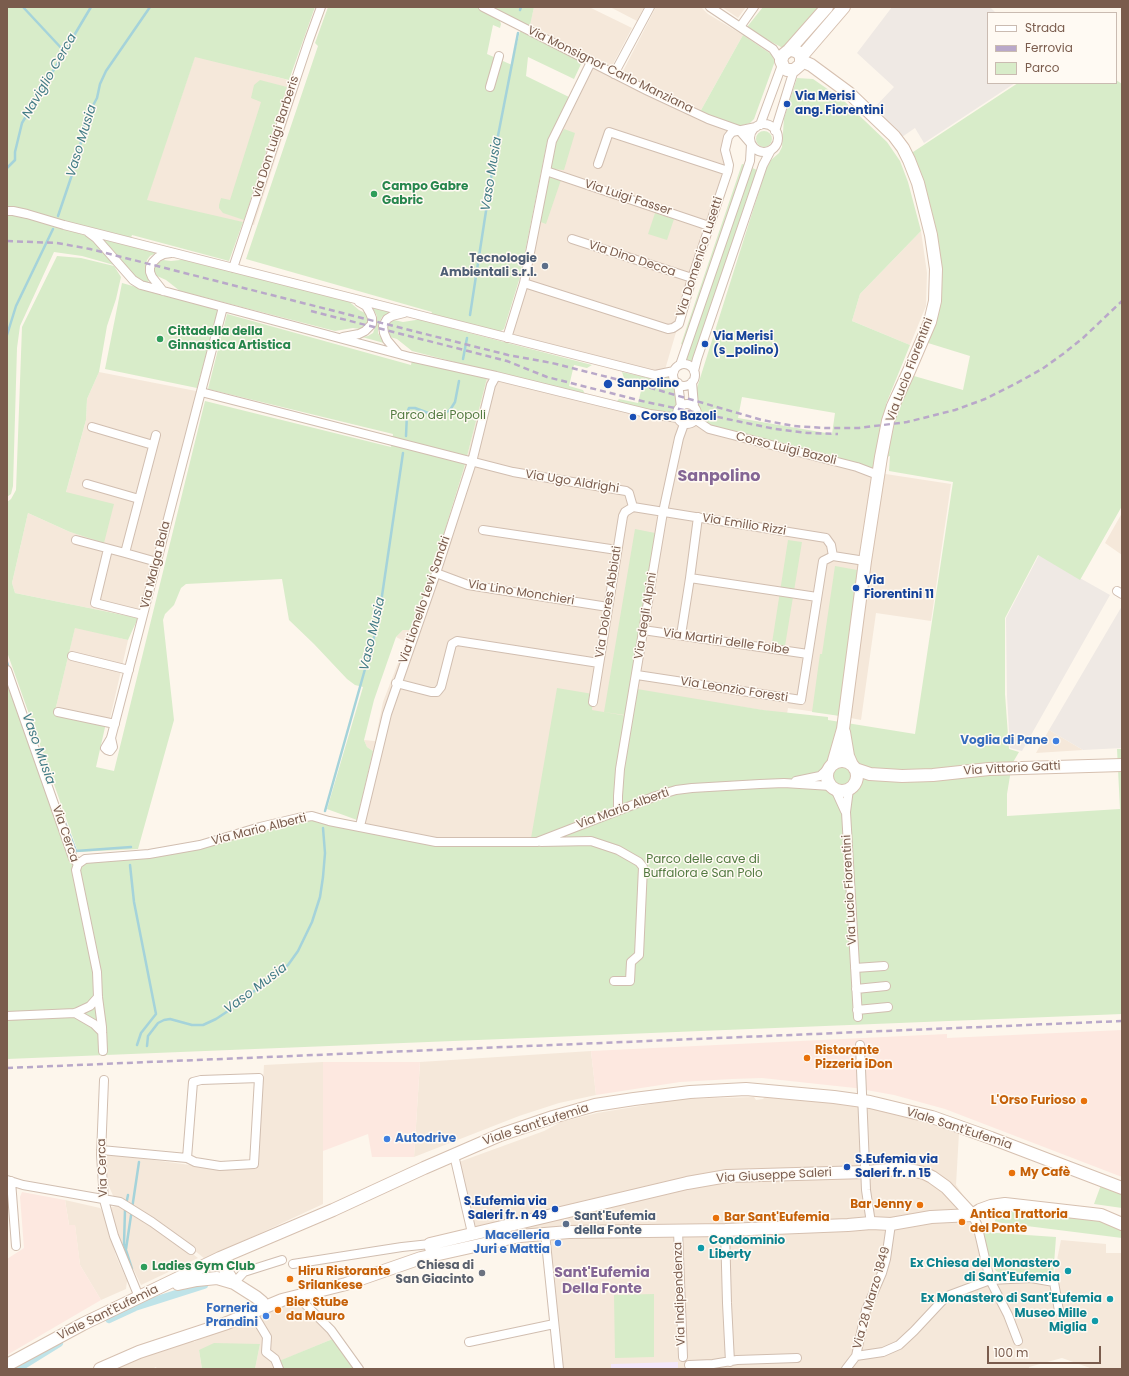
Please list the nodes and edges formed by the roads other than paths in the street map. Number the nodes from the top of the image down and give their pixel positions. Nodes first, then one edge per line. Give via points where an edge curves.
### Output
1 (321, 7) edge
2 (483, 7) edge
3 (650, 7) edge
4 (710, 7) edge
5 (754, 7) edge
6 (827, 7) edge
7 (844, 7) edge
8 (740, 27) junction
9 (499, 56) dead end
10 (784, 57) junction
11 (591, 62) junction
12 (799, 64) junction
13 (614, 74) junction
14 (490, 87) dead end
15 (758, 126) junction
16 (739, 130) junction
17 (775, 131) junction
18 (751, 144) junction
19 (771, 150) junction
20 (598, 164) dead end
21 (546, 171) junction
22 (728, 171) junction
23 (7, 211) edge
24 (709, 226) junction
25 (87, 231) junction
26 (572, 239) dead end
27 (174, 253) junction
28 (233, 268) junction
29 (692, 278) junction
30 (524, 283) junction
31 (163, 291) junction
32 (356, 299) junction
33 (223, 307) junction
34 (409, 313) junction
35 (338, 338) junction
36 (507, 338) junction
37 (399, 354) junction
38 (677, 368) junction
39 (694, 371) junction
40 (496, 376) junction
41 (692, 382) junction
42 (678, 383) junction
43 (201, 392) junction
44 (694, 406) junction
45 (681, 407) junction
46 (696, 420) junction
47 (681, 421) junction
48 (92, 427) dead end
49 (156, 435) dead end
50 (153, 445) junction
51 (472, 462) junction
52 (878, 475) junction
53 (87, 484) dead end
54 (139, 499) junction
55 (633, 507) junction
56 (663, 512) junction
57 (698, 517) junction
58 (483, 530) dead end
59 (76, 540) dead end
60 (108, 549) junction
61 (617, 550) junction
62 (125, 553) junction
63 (832, 556) junction
64 (865, 561) junction
65 (157, 562) junction
66 (436, 573) junction
67 (690, 578) junction
68 (817, 597) junction
69 (608, 607) junction
70 (143, 615) junction
71 (643, 630) junction
72 (681, 635) junction
73 (808, 654) junction
74 (72, 656) dead end
75 (599, 663) junction
76 (7, 670) edge
77 (129, 670) junction
78 (637, 675) junction
79 (396, 683) junction
80 (593, 702) dead end
81 (58, 712) dead end
82 (115, 724) junction
83 (843, 729) junction
84 (111, 738) dead end
85 (1122, 765) edge
86 (831, 766) junction
87 (854, 767) junction
88 (902, 776) junction
89 (784, 783) junction
90 (833, 788) junction
91 (851, 788) junction
92 (618, 810) junction
93 (846, 812) junction
94 (360, 826) junction
95 (537, 842) junction
96 (78, 864) junction
97 (884, 966) dead end
98 (855, 968) junction
99 (614, 981) dead end
100 (886, 986) dead end
101 (856, 989) junction
102 (98, 997) junction
103 (888, 1007) dead end
104 (75, 1013) junction
105 (7, 1016) edge
106 (102, 1032) junction
107 (860, 1045) dead end
108 (103, 1051) dead end
109 (104, 1080) dead end
110 (862, 1101) junction
111 (101, 1150) junction
112 (454, 1155) junction
113 (187, 1158) junction
114 (866, 1172) junction
115 (9, 1180) edge
116 (1122, 1188) edge
117 (10, 1197) edge
118 (104, 1200) junction
119 (972, 1215) junction
120 (871, 1223) junction
121 (517, 1224) junction
122 (891, 1224) junction
123 (1122, 1224) edge
124 (725, 1230) junction
125 (678, 1231) junction
126 (472, 1233) junction
127 (545, 1233) junction
128 (520, 1236) junction
129 (16, 1246) dead end
130 (191, 1250) dead end
131 (432, 1250) junction
132 (220, 1258) junction
133 (282, 1260) dead end
134 (293, 1264) dead end
135 (990, 1280) junction
136 (234, 1283) junction
137 (160, 1287) junction
138 (300, 1296) junction
139 (139, 1297) junction
140 (264, 1307) junction
141 (1059, 1311) dead end
142 (252, 1312) junction
143 (554, 1324) junction
144 (1018, 1341) dead end
145 (469, 1342) dead end
146 (856, 1356) junction
147 (683, 1358) dead end
148 (797, 1358) dead end
149 (730, 1362) junction
150 (14, 1365) edge
151 (689, 1365) dead end
152 (713, 1367) edge
153 (100, 1369) edge
154 (279, 1369) edge
155 (359, 1369) edge
156 (559, 1369) edge
157 (846, 1369) edge

1 - 28 street, via Don Luigi Barberis
2 - 11 street, Via Monsignor Carlo Manziana
3 - 13 street
4 - 8 street
5 - 8 street
6 - 10 street
7 - 12 street
8 - 10 street
9 - 14 street
10 - 12 street via 787,70
10 - 12 street via 792,50 798,52
10 - 15 street
11 - 13 street, Via Monsignor Carlo Manziana
11 - 21 street via 552,140
12 - 17 street
12 - 52 street, Via Lucio Fiorentini via 822,73 840,86 894,136 903,148 918,183 930,235 936,268 935,301 930,322 888,421
13 - 16 street, Via Monsignor Carlo Manziana
15 - 16 street
15 - 17 street via 768,125
15 - 18 street via 750,134
16 - 18 street, Via Monsignor Carlo Manziana
16 - 22 street, Via Domenico Lusetti via 728,136 725,150
17 - 19 street via 777,144
18 - 19 street via 753,148 762,152
18 - 38 street via 750,161
19 - 39 street via 763,165
20 - 22 street via 609,132
21 - 24 street, Via Luigi Fasser
21 - 30 street
22 - 24 street, Via Domenico Lusetti
23 - 25 street
24 - 29 street, Via Domenico Lusetti
25 - 27 street
25 - 31 street via 133,280
26 - 29 street, Via Dino Decca
27 - 28 street
27 - 31 street via 158,257 150,267 152,277
28 - 32 street
29 - 30 street, Via Domenico Lusetti via 679,324 668,329
30 - 36 street
31 - 33 street
32 - 34 street
32 - 35 street via 366,306 372,324 359,334
33 - 35 street
33 - 43 street, Via Malga Bala
34 - 36 street
34 - 37 street via 392,316 387,319 384,326 387,340
35 - 37 street
36 - 38 street via 655,375
37 - 40 street
38 - 39 street via 687,364
38 - 42 street via 674,378
39 - 41 street
40 - 47 street
40 - 51 street, Via Lionello Levi Sandri via 491,385
41 - 42 street via 684,385
41 - 44 street
42 - 45 street
43 - 51 street
43 - 65 street, Via Malga Bala
44 - 45 street via 685,404
44 - 46 street via 698,415
45 - 47 street via 677,412
46 - 47 street via 688,425
46 - 52 street, Corso Luigi Bazoli via 709,429 857,467
47 - 56 street, Via degli Alpini
48 - 50 street
49 - 50 street
50 - 54 street
51 - 55 street, Via Ugo Aldrighi via 513,472 626,490
51 - 66 street, Via Lionello Levi Sandri
52 - 64 street, Via Lucio Fiorentini
53 - 54 street
54 - 62 street
55 - 56 street
55 - 61 street, Via Dolores Abbiati via 623,516
56 - 57 street, Via Emilio Rizzi
56 - 71 street, Via degli Alpini
57 - 63 street, Via Emilio Rizzi via 826,538 831,545
57 - 67 street
58 - 61 street
59 - 60 street
60 - 62 street
60 - 70 street via 94,603
61 - 69 street, Via Dolores Abbiati
62 - 65 street
63 - 64 street
63 - 68 street, Via Leonzio Foresti via 823,561
64 - 83 street, Via Lucio Fiorentini
65 - 70 street, Via Malga Bala
66 - 69 street, Via Lino Monchieri via 468,585
66 - 79 street, Via Lionello Levi Sandri
67 - 68 street
67 - 72 street
68 - 73 street, Via Leonzio Foresti
69 - 75 street, Via Dolores Abbiati
70 - 77 street, Via Malga Bala
71 - 72 street, Via Martiri delle Foibe
71 - 78 street, Via degli Alpini
72 - 73 street, Via Martiri delle Foibe
73 - 78 street, Via Leonzio Foresti via 801,700
74 - 77 street
75 - 79 street via 457,641 452,644 441,687 437,692
75 - 80 street, Via Dolores Abbiati
76 - 96 street, Via Cerca via 73,858
77 - 82 street, Via Malga Bala
78 - 92 street, Via degli Alpini via 620,769
79 - 94 street, Via Lionello Levi Sandri via 386,714
81 - 82 street
82 - 84 street, Via Malga Bala
83 - 86 street, Via Lucio Fiorentini
83 - 87 street, Via Lucio Fiorentini via 848,756
85 - 88 street, Via Vittorio Gatti via 989,769
86 - 87 street via 843,761
86 - 89 street, Via Mario Alberti via 820,776
86 - 90 street via 827,777
87 - 88 street, Via Vittorio Gatti via 870,774
87 - 91 street via 857,778
88 - 91 street, Via Vittorio Gatti
89 - 90 street, Via Mario Alberti
89 - 92 street, Via Mario Alberti via 676,790
90 - 91 street via 839,791
90 - 93 street, Via Lucio Fiorentini
91 - 93 street, Via Lucio Fiorentini
92 - 95 street, Via Mario Alberti
93 - 98 street, Via Lucio Fiorentini
94 - 95 street, Via Mario Alberti via 436,842
94 - 96 street, Via Mario Alberti via 312,816 260,827 200,845 149,854 85,859
95 - 99 street, Via Mario Alberti via 591,841 618,850 643,867 638,955 631,962 630,982
96 - 102 street, Via Cerca via 76,870 97,972
97 - 98 street
98 - 101 street, Via Lucio Fiorentini
100 - 101 street
101 - 103 street, Via Lucio Fiorentini via 857,1013
102 - 104 street via 90,1006
102 - 106 street, Via Cerca
104 - 105 street
104 - 106 street
106 - 108 street, Via Cerca
107 - 110 street
109 - 111 street, Via Cerca
110 - 112 street, Viale Sant'Eufemia via 746,1089 634,1099 596,1105 553,1117 500,1135
110 - 114 street
110 - 116 street, Viale Sant'Eufemia via 932,1117
111 - 113 street
111 - 118 street, Via Cerca
112 - 126 street
112 - 132 street, Viale Sant'Eufemia
113 - 113 street via 194,1162 220,1166 254,1164 259,1078 193,1082
114 - 119 street, Via Giuseppe Saleri via 898,1169 924,1173 946,1187
114 - 120 street
114 - 121 street, Via Giuseppe Saleri via 727,1176 680,1184
115 - 117 street
115 - 118 street via 23,1185
117 - 129 street
118 - 130 street via 120,1202 136,1211
118 - 139 street, Via Cerca via 114,1236
119 - 122 street, Via Indipendenza
119 - 123 street via 991,1206 1005,1204 1101,1215
119 - 135 street via 977,1224
120 - 122 street, Via Indipendenza
120 - 124 street, Via Indipendenza
121 - 126 street, Via Giuseppe Saleri
121 - 128 street
122 - 146 street, Via 28 Marzo 1849 via 886,1259 866,1310
124 - 125 street, Via Indipendenza
124 - 149 street
125 - 127 street, Via Indipendenza
125 - 147 street, Via Indipendenza
126 - 131 street, Via Giuseppe Saleri
127 - 128 street, Via Indipendenza
127 - 143 street
128 - 131 street, Via Indipendenza
131 - 134 street, Via Giuseppe Saleri via 402,1247
131 - 138 street, Via Indipendenza via 421,1258 346,1284
132 - 136 street
132 - 137 street, Viale Sant'Eufemia
133 - 136 street via 244,1272
135 - 141 street via 1031,1278 1055,1283
135 - 144 street
135 - 146 street via 950,1295 895,1347 883,1352
136 - 137 street via 217,1278
136 - 140 street via 256,1297
137 - 139 street, Viale Sant'Eufemia
138 - 140 street, Via Indipendenza
138 - 155 street via 331,1330
139 - 150 street, Viale Sant'Eufemia via 83,1324
140 - 142 street, Via Indipendenza
142 - 153 street, Via Indipendenza via 227,1323 139,1352
142 - 154 street via 267,1337 266,1352 275,1358
143 - 145 street
143 - 156 street
146 - 157 street, Via 28 Marzo 1849
148 - 149 street
149 - 152 street
151 - 152 street

